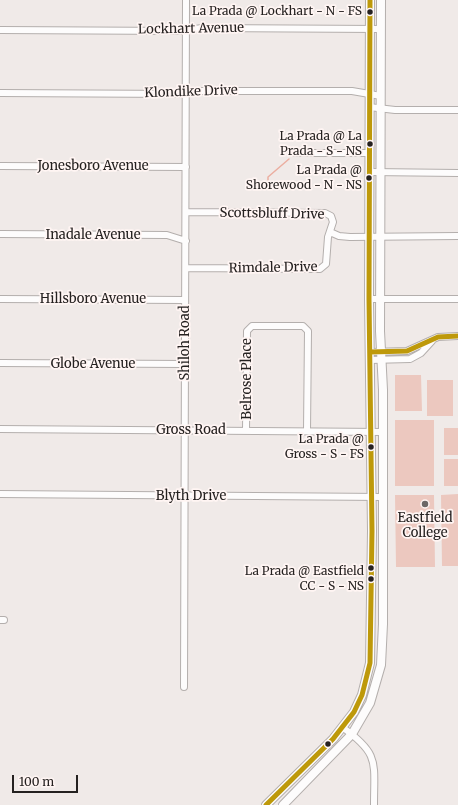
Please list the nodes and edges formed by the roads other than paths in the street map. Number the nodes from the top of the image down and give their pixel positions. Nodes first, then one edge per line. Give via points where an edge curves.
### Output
1 (186, 0) edge
2 (370, 0) edge
3 (381, 0) edge
4 (370, 29) junction
5 (381, 29) junction
6 (0, 30) edge
7 (186, 30) junction
8 (0, 93) edge
9 (186, 93) junction
10 (371, 96) junction
11 (381, 96) junction
12 (370, 107) junction
13 (380, 107) junction
14 (458, 110) edge
15 (295, 153) dead end
16 (370, 153) junction
17 (0, 166) edge
18 (186, 166) junction
19 (370, 172) junction
20 (380, 172) junction
21 (458, 173) edge
22 (186, 212) junction
23 (330, 232) junction
24 (0, 234) edge
25 (369, 236) junction
26 (380, 236) junction
27 (458, 236) edge
28 (186, 241) junction
29 (186, 268) junction
30 (0, 299) edge
31 (369, 299) junction
32 (380, 299) junction
33 (458, 299) edge
34 (185, 300) junction
35 (458, 336) edge
36 (370, 356) junction
37 (381, 356) junction
38 (0, 363) edge
39 (185, 364) junction
40 (0, 429) edge
41 (185, 430) junction
42 (246, 431) junction
43 (307, 431) junction
44 (372, 432) junction
45 (383, 432) junction
46 (0, 494) edge
47 (185, 496) junction
48 (372, 497) junction
49 (383, 497) junction
50 (372, 594) junction
51 (383, 594) junction
52 (370, 663) junction
53 (381, 665) junction
54 (184, 687) dead end
55 (342, 727) junction
56 (352, 734) junction
57 (266, 805) edge
58 (283, 805) edge
59 (374, 805) edge

1 - 7 street, Shiloh Road
2 - 4 main road
3 - 5 main road
4 - 5 street, Lockhart Avenue
4 - 7 street, Lockhart Avenue
4 - 10 main road
5 - 11 main road
6 - 7 street, Lockhart Avenue
7 - 9 street, Shiloh Road
8 - 9 street, Klondike Drive
9 - 10 street, Klondike Drive via 352,91
9 - 18 street, Shiloh Road
10 - 11 street, Klondike Drive
10 - 12 main road
11 - 13 main road
12 - 13 street
12 - 16 main road
13 - 14 street via 395,110
13 - 20 main road
15 - 16 street
16 - 19 main road
17 - 18 street, Jonesboro Avenue
18 - 22 street, Shiloh Road
19 - 20 street
19 - 25 main road
20 - 21 street
20 - 26 main road
22 - 23 street, Scottsbluff Drive via 325,213 333,219
22 - 28 street, Shiloh Road
23 - 25 street, Scottsbluff Drive via 343,237
23 - 29 street, Rimdale Drive via 326,264 320,269
24 - 28 street, Inadale Avenue via 167,235
25 - 26 street, Scottsbluff Drive
25 - 31 main road
26 - 27 street, Scottsbluff Drive
26 - 32 main road
28 - 29 street, Shiloh Road
29 - 34 street, Shiloh Road
30 - 34 street, Hillsboro Avenue
31 - 32 street
31 - 36 main road
32 - 33 street
32 - 37 main road
34 - 39 street, Shiloh Road
35 - 37 street via 434,338 416,357 404,360
36 - 37 street
36 - 44 main road
37 - 45 main road
38 - 39 street, Globe Avenue
39 - 41 street, Shiloh Road
40 - 41 street, Gross Road
41 - 42 street, Gross Road
41 - 47 street, Shiloh Road
42 - 43 street, Gross Road
42 - 43 street, Belrose Place via 247,331 252,326 307,328
43 - 44 street, Gross Road
44 - 45 street, Gross Road
44 - 48 main road
45 - 49 main road
46 - 47 street, Blyth Drive
47 - 48 street, Blyth Drive
47 - 54 street, Shiloh Road
48 - 49 street, Blyth Drive
48 - 50 main road
49 - 51 main road
50 - 51 main road
50 - 52 main road
51 - 53 main road
52 - 53 main road
52 - 55 main road via 362,695 354,712
53 - 56 main road via 370,703
55 - 56 street
55 - 57 main road
56 - 58 main road
56 - 59 street via 368,749 373,760

